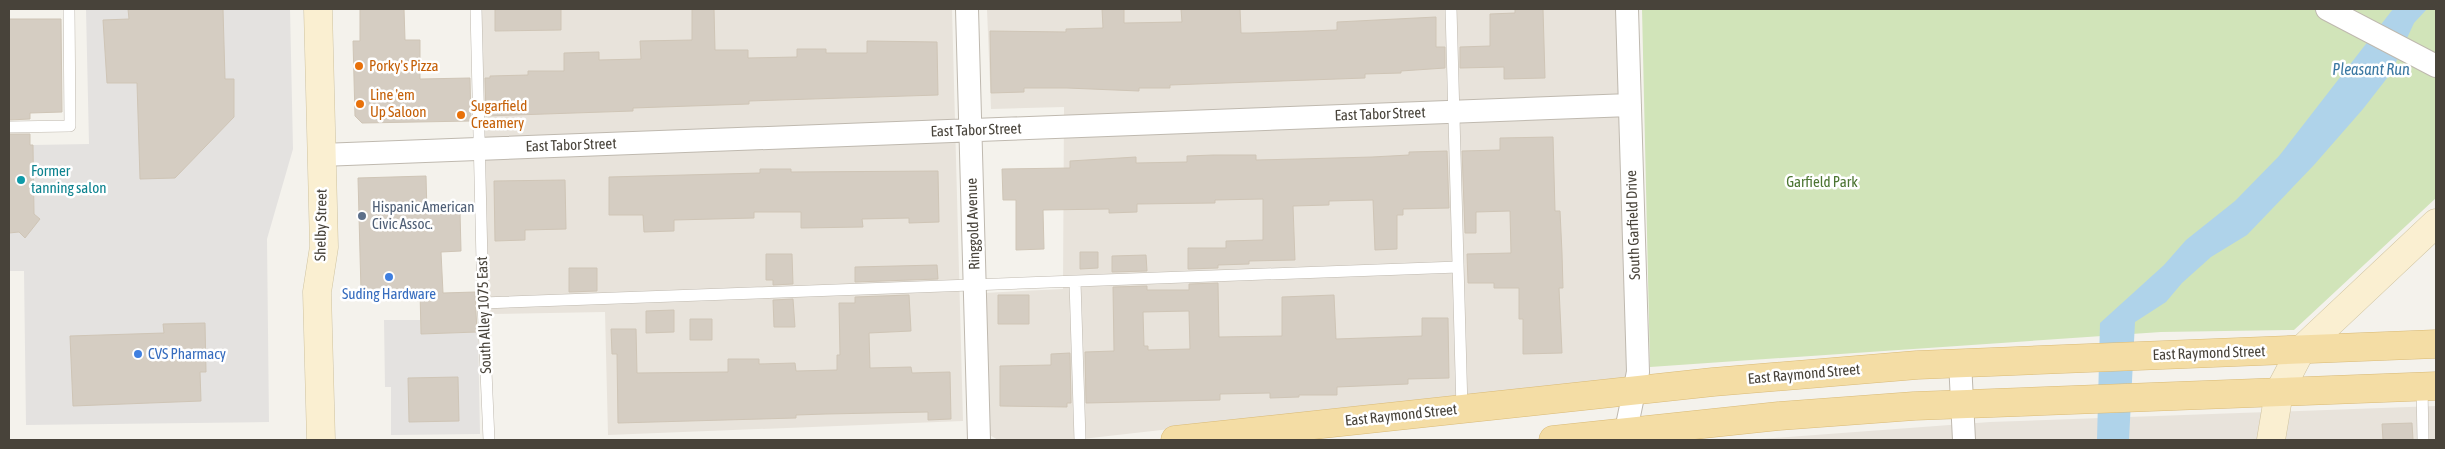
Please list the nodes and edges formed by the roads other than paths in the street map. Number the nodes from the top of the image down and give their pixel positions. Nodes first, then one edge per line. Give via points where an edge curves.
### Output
1 (69, 9) edge
2 (318, 9) edge
3 (476, 9) edge
4 (967, 9) edge
5 (1451, 9) edge
6 (1627, 9) edge
7 (2336, 13) edge
8 (2428, 61) edge
9 (1630, 105) junction
10 (1453, 112) junction
11 (9, 127) edge
12 (970, 130) junction
13 (480, 149) junction
14 (321, 155) junction
15 (2436, 223) edge
16 (1458, 267) junction
17 (1075, 282) junction
18 (974, 286) junction
19 (483, 303) junction
20 (2436, 344) edge
21 (2301, 350) junction
22 (1960, 362) junction
23 (2429, 386) edge
24 (1632, 391) junction
25 (2280, 391) junction
26 (1962, 404) junction
27 (1462, 409) junction
28 (1302, 433) edge
29 (1624, 436) edge
30 (321, 440) edge
31 (489, 440) edge
32 (978, 440) edge
33 (1080, 440) edge
34 (1175, 440) edge
35 (1553, 440) edge
36 (1964, 440) edge
37 (2271, 440) edge
38 (2423, 440) edge

1 - 11 lane via 70,126
2 - 14 main road, Shelby Street
3 - 13 lane, South Alley 1075 East
4 - 12 street, Ringgold Avenue
5 - 10 lane
6 - 9 street, South Garfield Drive
7 - 8 street
9 - 10 street, East Tabor Street
9 - 24 street, South Garfield Drive via 1638,372
10 - 12 street, East Tabor Street
10 - 16 lane
12 - 13 street, East Tabor Street
12 - 18 street, Ringgold Avenue
13 - 14 street, East Tabor Street
13 - 19 lane, South Alley 1075 East
14 - 30 main road, Shelby Street via 324,247 317,292
15 - 21 main road
16 - 17 lane
16 - 27 lane
17 - 18 lane
17 - 33 lane
18 - 19 lane
18 - 32 street, Ringgold Avenue
19 - 31 lane, South Alley 1075 East
20 - 21 main road, East Raymond Street
21 - 22 main road, East Raymond Street
21 - 25 main road
22 - 24 main road, East Raymond Street
22 - 26 street
23 - 25 main road
23 - 38 lane
24 - 27 main road, East Raymond Street
24 - 29 street, South Garfield Drive
25 - 26 main road
25 - 37 main road
26 - 29 main road via 1779,416
26 - 36 street
27 - 28 main road, East Raymond Street
28 - 34 main road, East Raymond Street
29 - 35 main road

